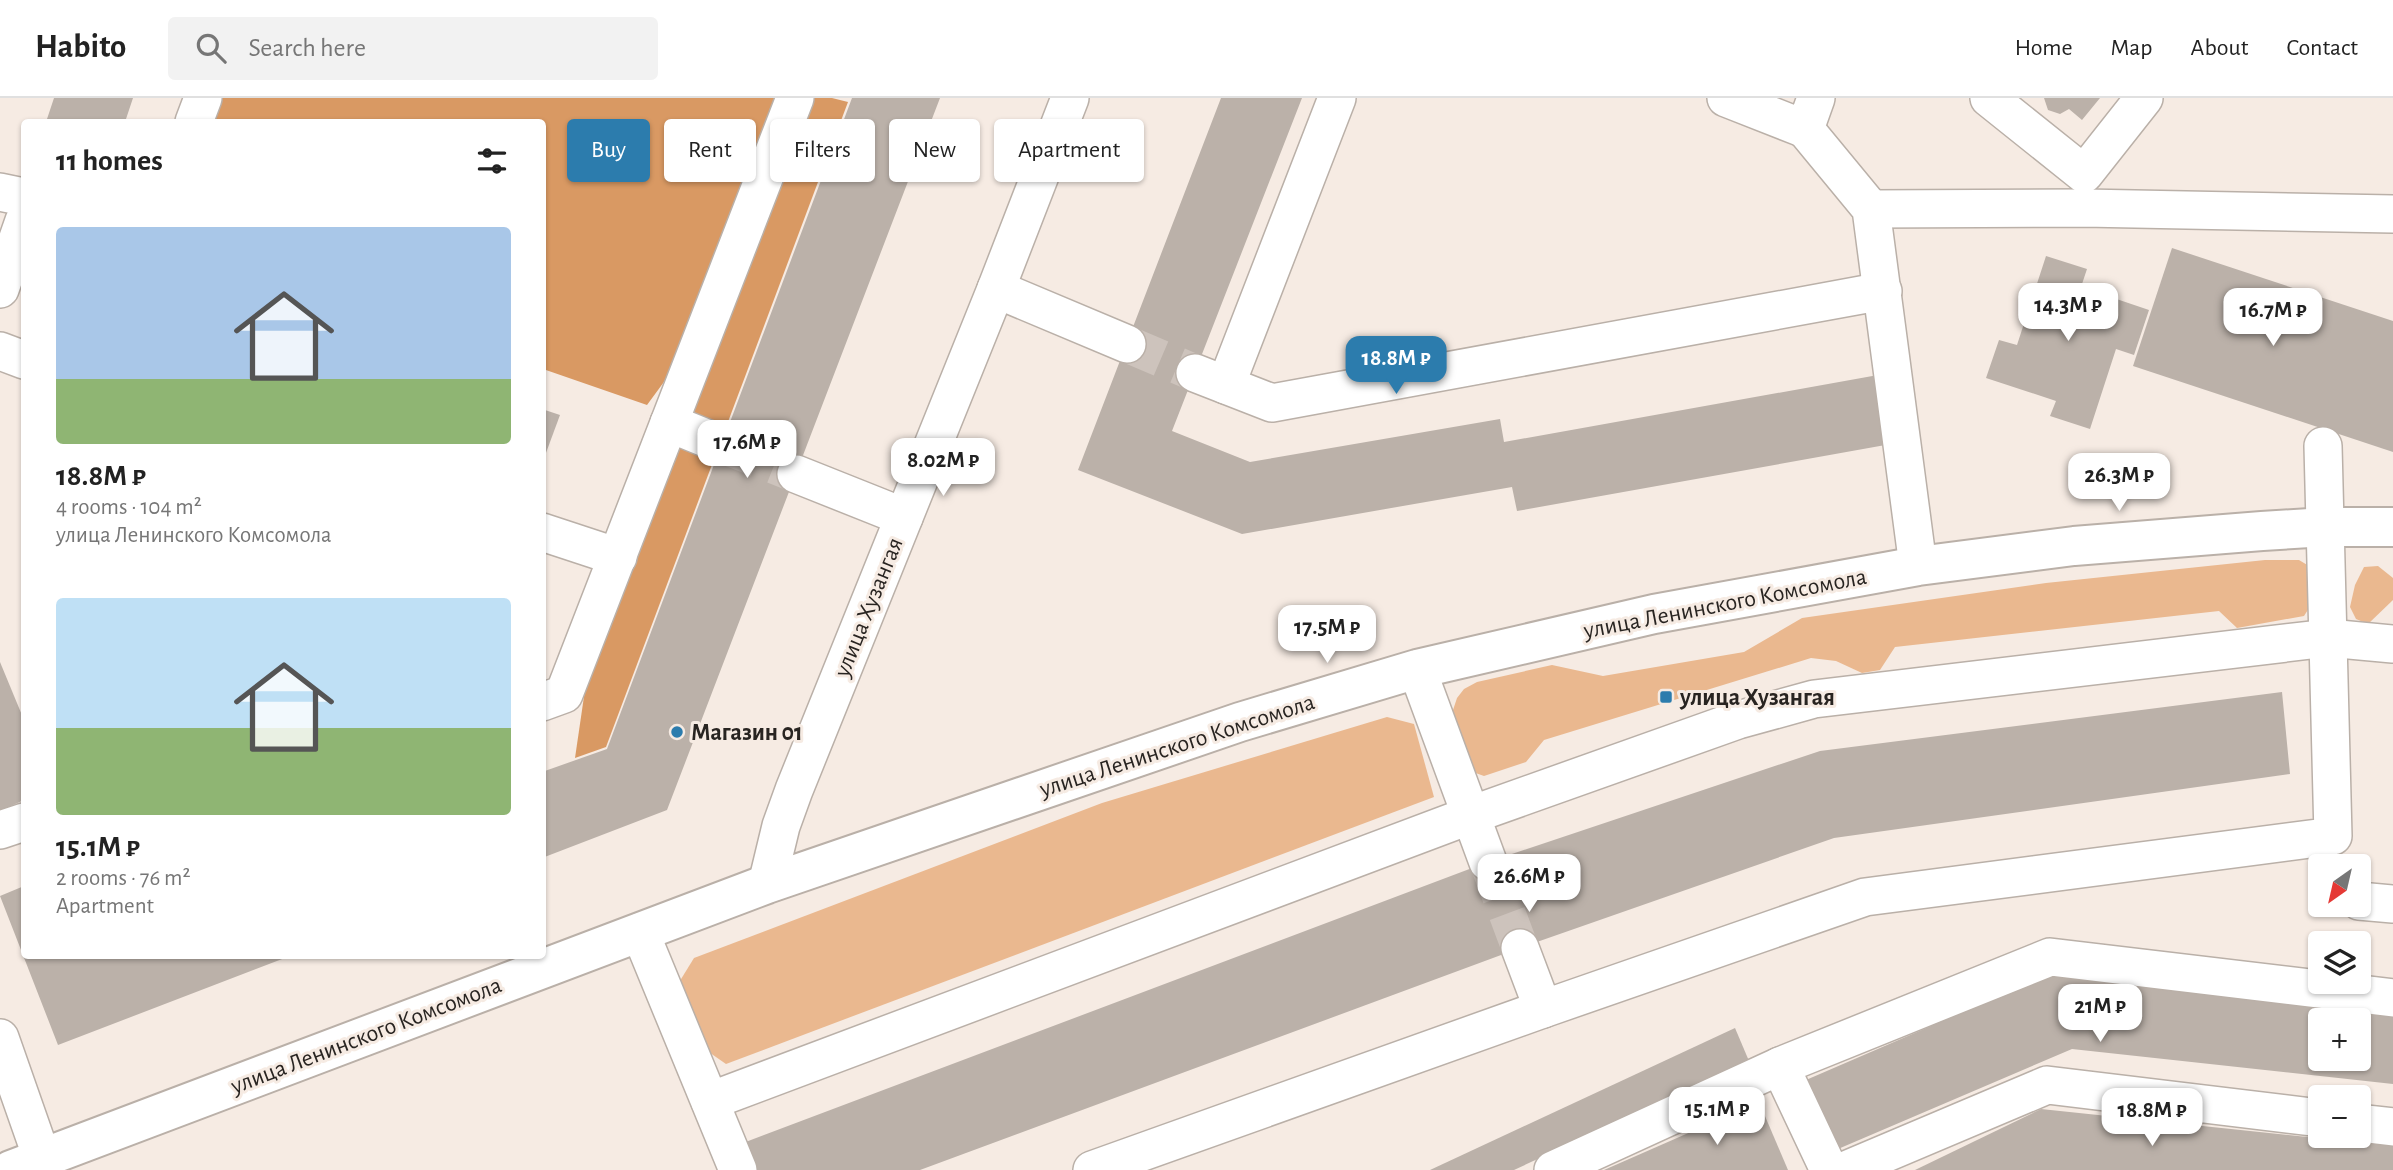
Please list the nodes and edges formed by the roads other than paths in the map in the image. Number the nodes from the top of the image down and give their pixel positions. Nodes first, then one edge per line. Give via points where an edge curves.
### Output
1 (203, 98) edge
2 (795, 98) edge
3 (1070, 98) edge
4 (1337, 98) edge
5 (1726, 98) edge
6 (1989, 98) edge
7 (2144, 98) edge
8 (1811, 113) edge
9 (195, 119) edge
10 (2084, 191) junction
11 (0, 192) edge
12 (21, 196) edge
13 (1871, 208) junction
14 (2393, 214) edge
15 (21, 230) edge
16 (0, 289) edge
17 (996, 289) junction
18 (1882, 291) junction
19 (1127, 344) tunnel mouth
20 (0, 351) edge
21 (21, 359) edge
22 (669, 423) junction
23 (723, 446) tunnel mouth
24 (2323, 446) dead end
25 (796, 474) tunnel mouth
26 (904, 517) junction
27 (2326, 527) junction
28 (2393, 527) edge
29 (546, 533) edge
30 (618, 557) junction
31 (1919, 566) junction
32 (2328, 638) junction
33 (2393, 644) edge
34 (1417, 669) junction
35 (546, 701) edge
36 (1471, 815) junction
37 (21, 823) edge
38 (0, 830) edge
39 (2334, 851) edge
40 (1488, 862) tunnel mouth
41 (767, 884) junction
42 (2371, 902) edge
43 (2393, 904) edge
44 (640, 932) junction
45 (1520, 948) tunnel mouth
46 (2393, 998) edge
47 (1543, 1009) junction
48 (0, 1038) edge
49 (1780, 1066) junction
50 (710, 1101) junction
51 (2308, 1117) edge
52 (2371, 1124) edge
53 (2393, 1127) edge
54 (27, 1164) edge
55 (738, 1170) edge
56 (1092, 1170) edge
57 (1553, 1170) edge
58 (1829, 1170) edge
59 (1846, 1170) edge

1 - 9 street
2 - 22 street
3 - 17 street, улица Хузангая
4 - 18 street via 1210,379 1272,403
5 - 8 street
6 - 10 street
7 - 10 street
8 - 13 street
10 - 13 street
10 - 14 street
11 - 12 street
13 - 18 street
15 - 16 street
17 - 19 street
17 - 26 street, улица Хузангая
18 - 31 street
20 - 21 street
22 - 23 street
22 - 30 street
24 - 27 street
25 - 26 street
26 - 41 street, улица Хузангая via 780,826
27 - 28 main road, улица Ленинского Комсомола
27 - 31 main road, улица Ленинского Комсомола via 2074,546
27 - 32 street
29 - 30 street
30 - 35 street via 564,694
31 - 34 main road, улица Ленинского Комсомола via 1654,614
32 - 33 street
32 - 36 street via 1814,699 1738,720
32 - 39 street
34 - 36 street
34 - 41 main road, улица Ленинского Комсомола via 1240,722
36 - 40 street
36 - 50 street
37 - 38 street
39 - 47 street via 1865,898
41 - 44 main road, улица Ленинского Комсомола
42 - 43 street
44 - 50 street
44 - 54 main road, улица Ленинского Комсомола
45 - 47 street
46 - 49 street via 2049,957
47 - 56 street
48 - 54 street
49 - 57 street
49 - 58 street
50 - 55 street
51 - 59 street via 2047,1085
52 - 53 street

